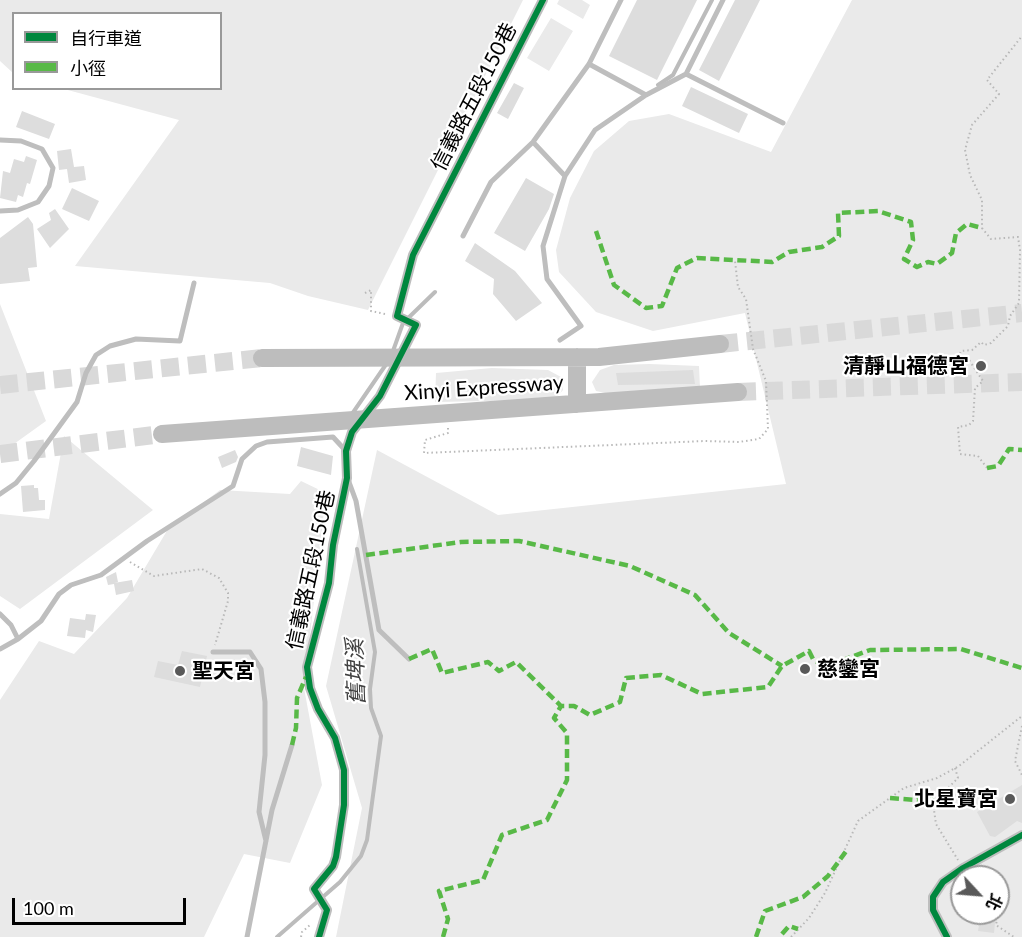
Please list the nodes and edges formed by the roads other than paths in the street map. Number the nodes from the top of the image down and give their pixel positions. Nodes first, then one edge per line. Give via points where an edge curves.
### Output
1 (543, 0) edge
2 (621, 0) edge
3 (723, 0) edge
4 (589, 64) junction
5 (686, 74) junction
6 (646, 96) junction
7 (783, 123) dead end
8 (0, 140) edge
9 (533, 142) junction
10 (565, 176) junction
11 (0, 211) edge
12 (463, 236) dead end
13 (194, 283) dead end
14 (560, 340) dead end
15 (720, 344) tunnel mouth
16 (577, 357) junction
17 (262, 358) tunnel mouth
18 (738, 392) tunnel mouth
19 (577, 404) junction
20 (162, 434) tunnel mouth
21 (346, 451) junction
22 (347, 478) junction
23 (0, 494) edge
24 (0, 614) edge
25 (17, 637) junction
26 (0, 649) edge
27 (213, 652) road end
28 (409, 658) dead end
29 (292, 745) dead end
30 (1022, 835) edge
31 (266, 841) junction
32 (247, 937) edge
33 (319, 937) edge
34 (947, 937) edge

1 - 21 street, 信義路五段150巷 via 413,255 397,316 416,325 386,387 352,432
2 - 4 lane
3 - 5 lane
4 - 6 lane
4 - 9 lane
5 - 6 lane
5 - 7 lane
6 - 10 lane via 595,129
8 - 11 lane via 21,141 42,149 53,168 49,186 38,202 18,210
9 - 10 lane
9 - 12 lane via 491,182
10 - 14 lane via 543,246 547,279 581,326
13 - 23 lane via 180,341 136,339 110,346 96,355 77,402 16,483
15 - 16 highway, Xinyi Expressway
16 - 17 highway, Xinyi Expressway
16 - 19 highway
18 - 19 highway, Xinyi Expressway
19 - 20 highway, Xinyi Expressway via 441,421
21 - 22 street, 信義路五段150巷
21 - 25 lane via 333,437 267,442 256,447 242,459 232,486 101,575 71,585 59,594 40,621
22 - 28 lane via 356,501 379,630
22 - 33 street, 信義路五段150巷 via 329,584 307,667 310,688 335,738 344,770 344,805 336,857 314,893 327,910
24 - 25 lane
25 - 26 lane
27 - 31 lane, 信義路五段150巷 via 250,652 261,669 265,755 259,812
29 - 31 lane, 信義路五段150巷
30 - 34 street via 943,882 933,897 933,910
31 - 32 lane, 信義路五段150巷

